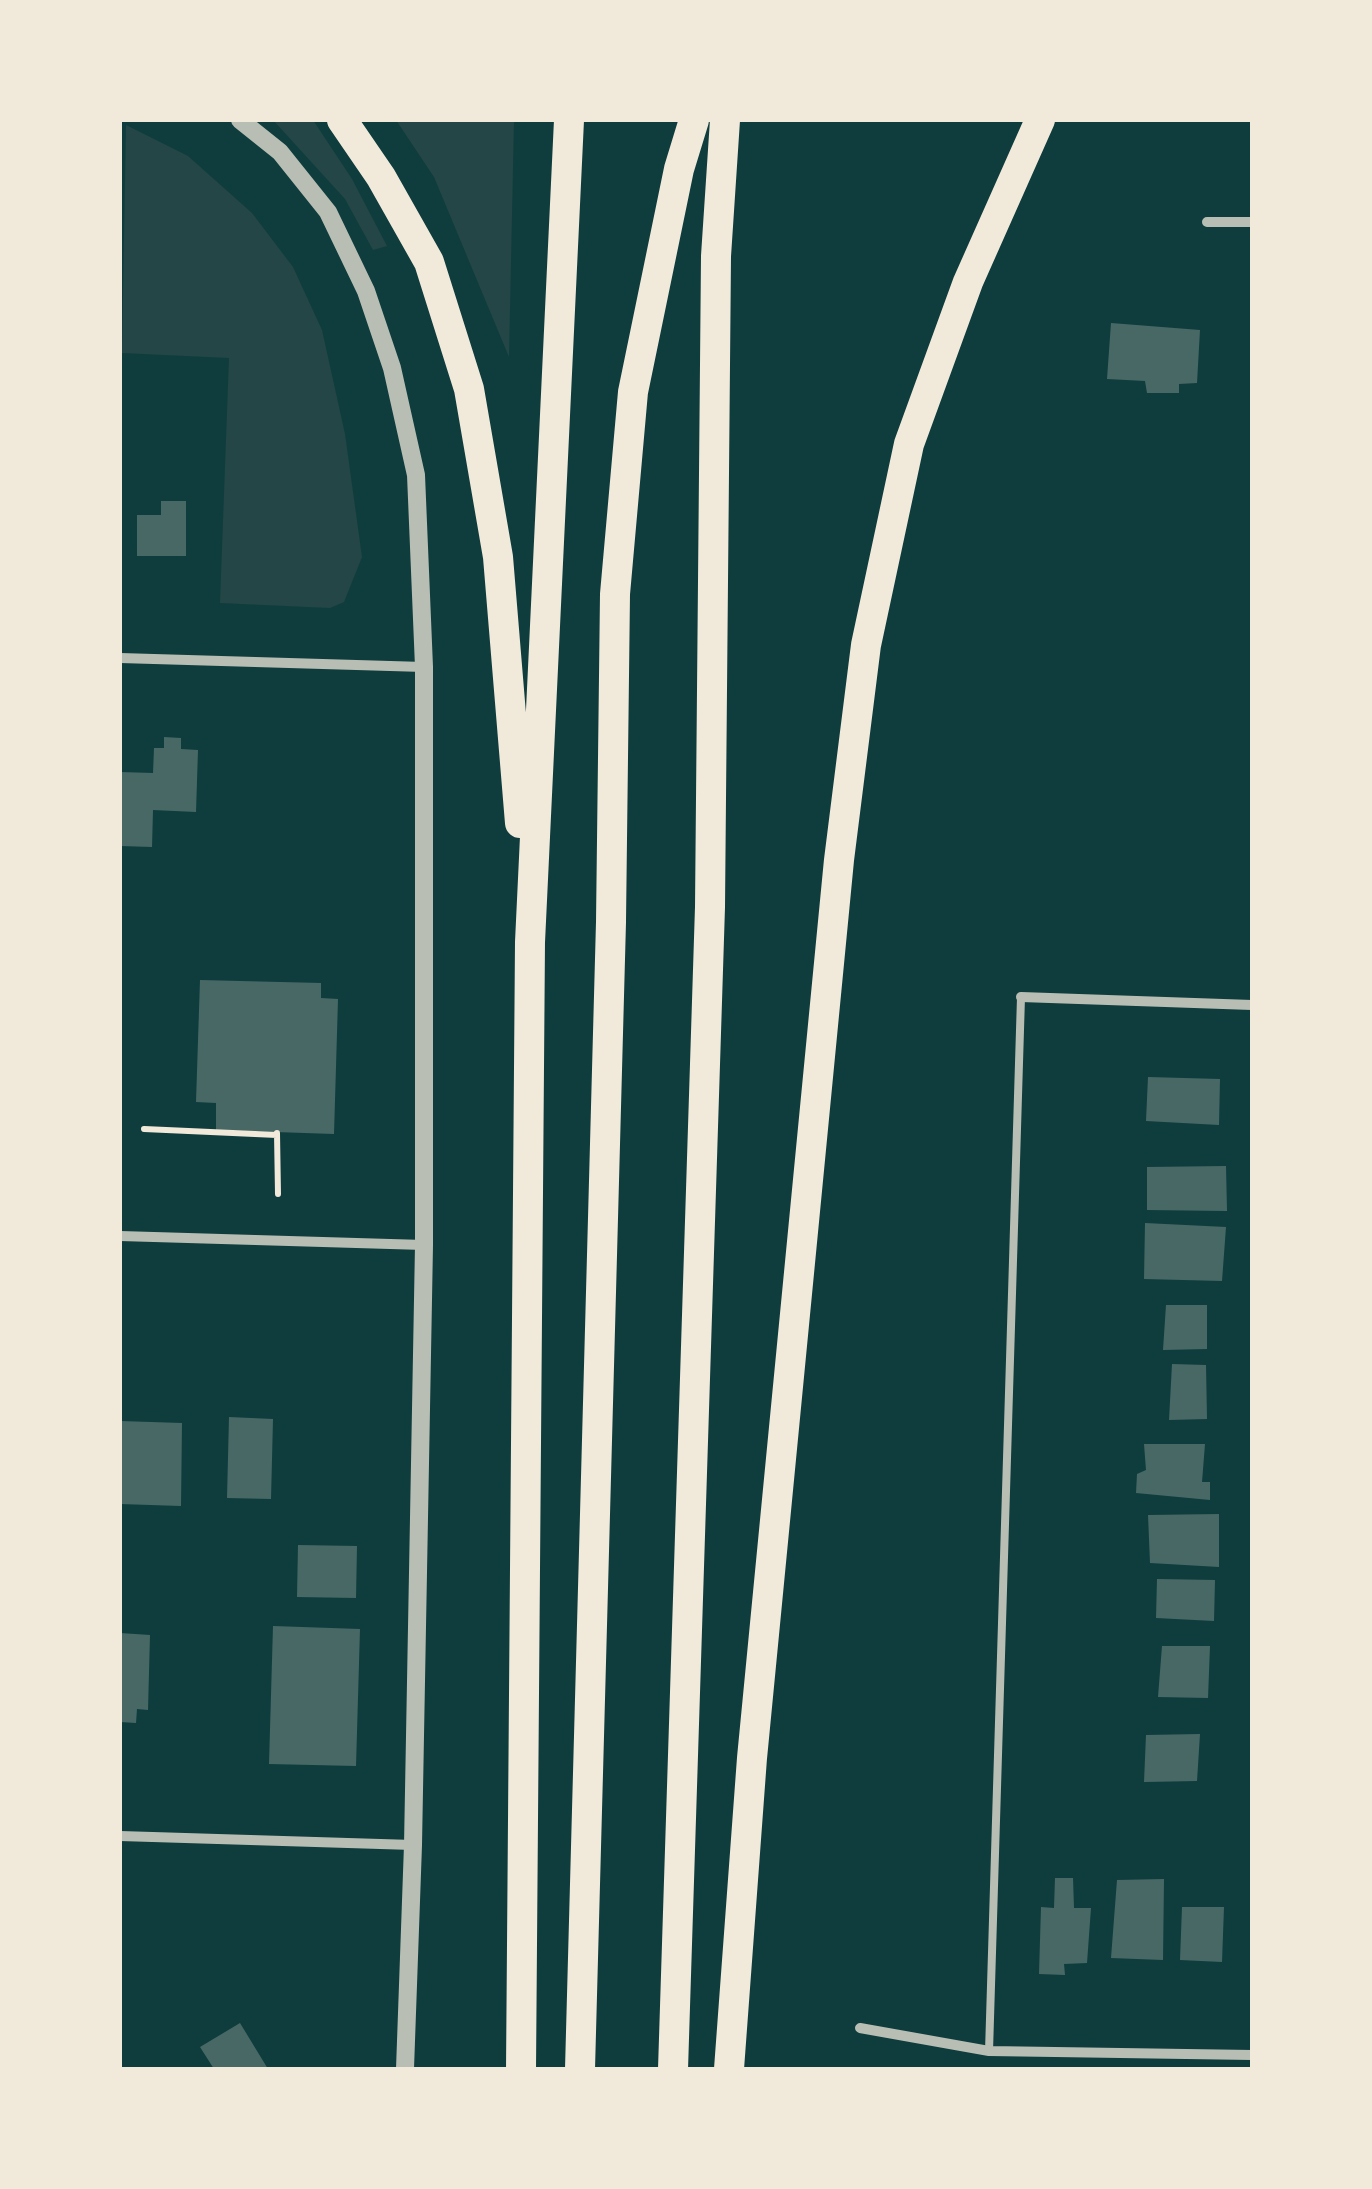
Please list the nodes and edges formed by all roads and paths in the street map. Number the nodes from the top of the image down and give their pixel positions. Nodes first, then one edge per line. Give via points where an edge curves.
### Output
1 (240, 120) edge
2 (342, 120) edge
3 (569, 120) edge
4 (694, 120) edge
5 (709, 120) edge
6 (725, 120) edge
7 (1040, 120) edge
8 (1206, 222) dead end
9 (1252, 222) edge
10 (716, 256) junction
11 (120, 658) edge
12 (424, 667) junction
13 (530, 942) junction
14 (1021, 997) joint
15 (1252, 1005) edge
16 (144, 1129) dead end
17 (278, 1194) dead end
18 (120, 1236) edge
19 (424, 1245) junction
20 (120, 1836) edge
21 (413, 1846) junction
22 (860, 2028) dead end
23 (989, 2051) junction
24 (1252, 2055) edge
25 (405, 2069) edge
26 (521, 2069) edge
27 (580, 2069) edge
28 (672, 2069) edge
29 (730, 2069) edge

1 - 12 street via 280,152 328,212 366,291 392,368 416,475
2 - 13 highway via 429,262 469,389 498,557
3 - 13 highway
4 - 27 highway via 633,392 615,594
5 - 10 highway
6 - 10 highway
7 - 29 highway via 968,282 909,444 866,644 752,1758
8 - 9 street
10 - 28 highway via 710,906
11 - 12 street
12 - 19 street
13 - 26 highway
14 - 15 street
14 - 23 lane
16 - 17 path via 277,1133
18 - 19 street
19 - 21 street
20 - 21 street
21 - 25 street
22 - 23 street
23 - 24 street

